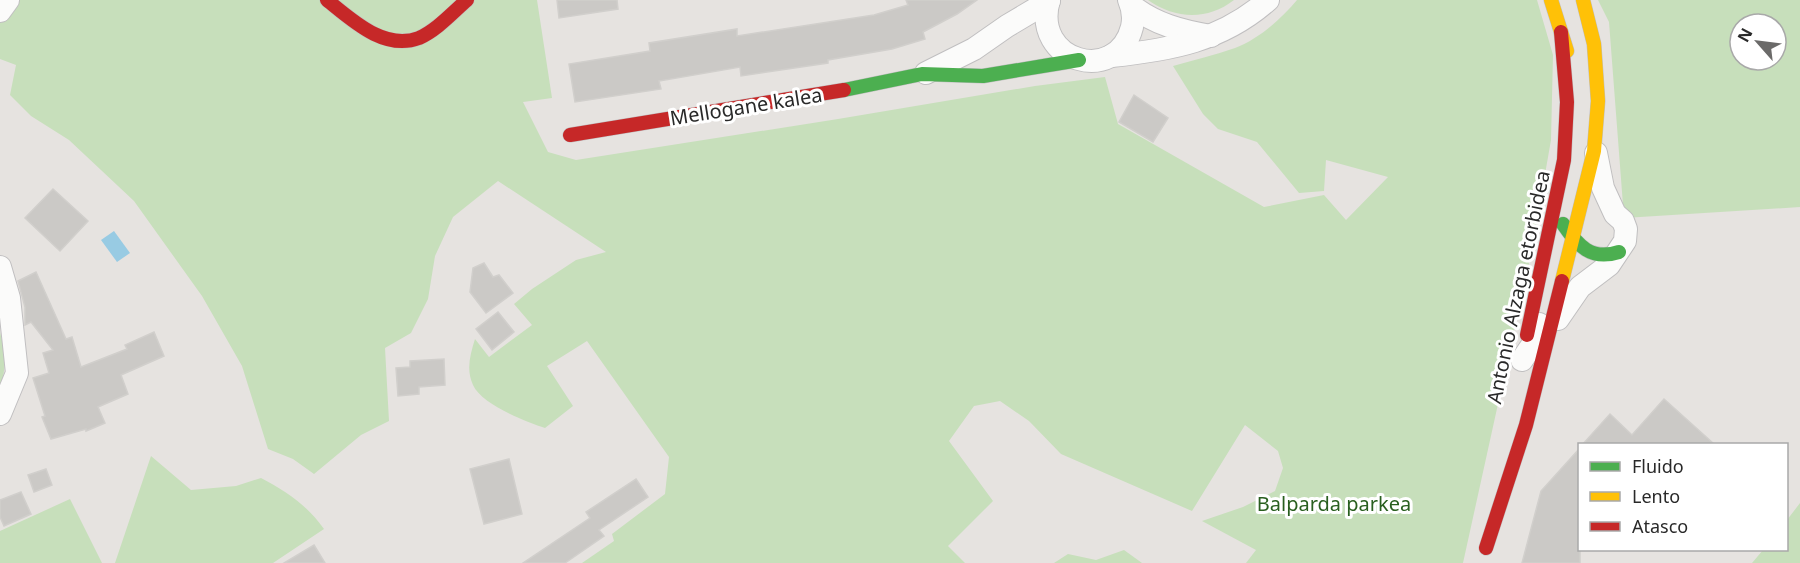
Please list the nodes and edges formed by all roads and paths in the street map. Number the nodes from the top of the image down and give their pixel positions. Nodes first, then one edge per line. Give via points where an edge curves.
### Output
1 (8, 0) edge
2 (327, 0) edge
3 (467, 0) edge
4 (1049, 0) edge
5 (1268, 0) edge
6 (1551, 0) edge
7 (1583, 0) edge
8 (1130, 3) edge
9 (0, 11) edge
10 (1561, 32) junction
11 (1212, 36) junction
12 (1111, 56) junction
13 (1079, 60) junction
14 (922, 75) junction
15 (570, 135) dead end
16 (1595, 142) junction
17 (1615, 214) junction
18 (1572, 232) junction
19 (1619, 252) junction
20 (0, 267) edge
21 (1549, 333) junction
22 (1521, 366) joint
23 (0, 414) edge
24 (1506, 442) dead end
25 (1486, 548) junction
26 (1482, 563) edge

1 - 9 street
2 - 3 street via 368,31 390,40 416,39
4 - 13 street via 1049,34 1056,46
4 - 14 street, Mellogane kalea via 975,49
5 - 11 street
6 - 10 street
7 - 16 street, Antonio Alzaga etorbidea via 1594,44 1598,90
8 - 11 street via 1157,22
8 - 12 street via 1130,35
10 - 18 street via 1577,82 1576,148 1563,224
10 - 22 street, Antonio Alzaga etorbidea via 1568,102 1564,160
11 - 12 street via 1164,50
12 - 13 street via 1096,61
13 - 14 street, Mellogane kalea via 983,76
14 - 15 street, Mellogane kalea
16 - 17 street via 1603,188
16 - 18 street, Antonio Alzaga etorbidea
17 - 18 street via 1601,214
17 - 19 street via 1626,229
18 - 19 street via 1580,246 1593,255 1608,257
18 - 21 street, Antonio Alzaga etorbidea
18 - 22 street via 1563,237 1556,251 1535,341
19 - 21 street via 1580,287
20 - 23 street via 9,298 18,373
21 - 25 street, Antonio Alzaga etorbidea via 1526,425
24 - 25 street, Antonio Alzaga etorbidea
25 - 26 street, Antonio Alzaga etorbidea

